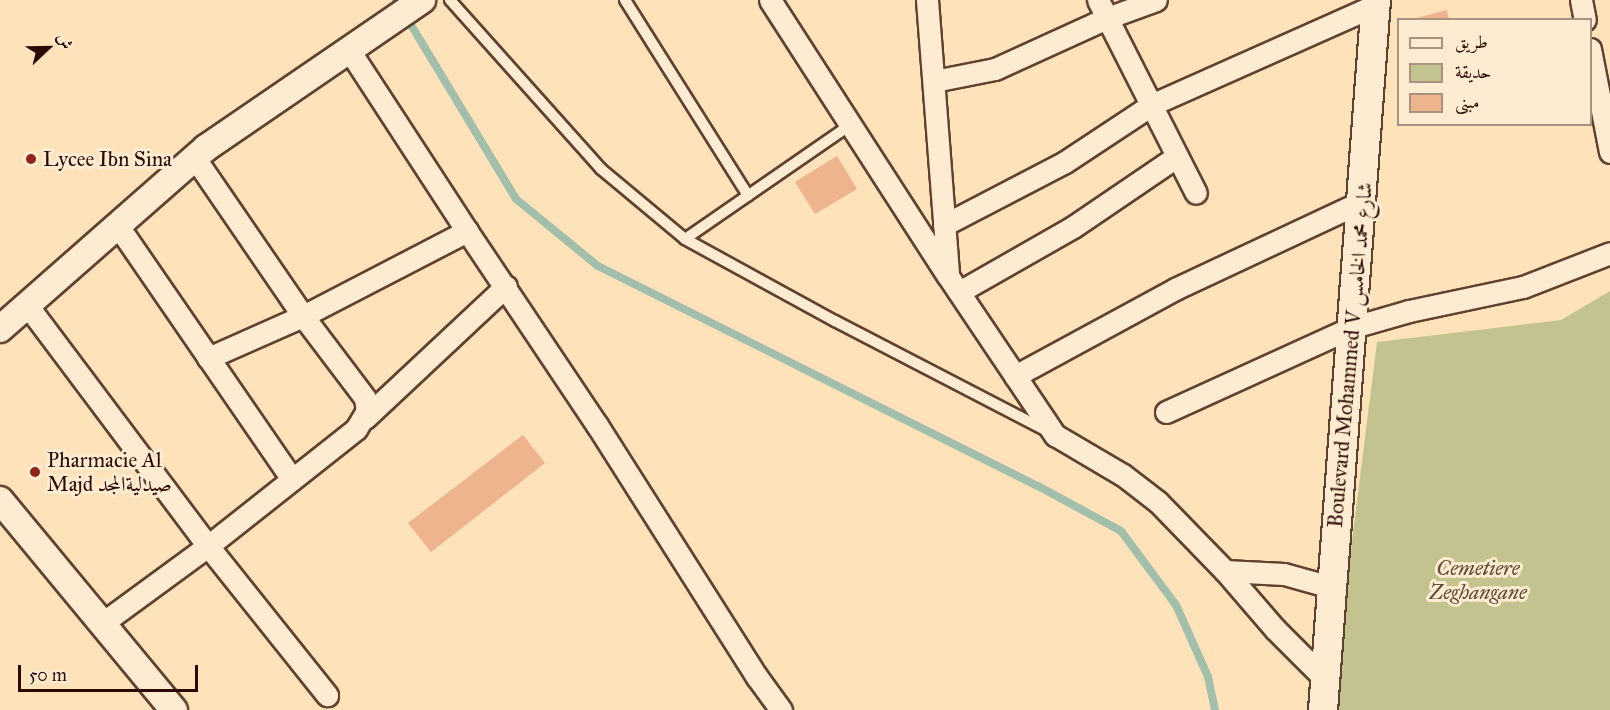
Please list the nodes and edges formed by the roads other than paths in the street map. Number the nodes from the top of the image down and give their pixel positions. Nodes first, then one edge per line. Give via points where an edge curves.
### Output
1 (422, 0) edge
2 (450, 0) edge
3 (625, 0) edge
4 (770, 0) edge
5 (927, 0) edge
6 (1155, 0) edge
7 (1581, 0) edge
8 (1376, 2) edge
9 (1103, 9) edge
10 (1585, 18) edge
11 (349, 50) junction
12 (1592, 59) edge
13 (934, 81) junction
14 (1151, 105) junction
15 (852, 124) junction
16 (1610, 152) edge
17 (1176, 157) junction
18 (195, 158) junction
19 (1196, 193) dead end
20 (748, 195) junction
21 (1363, 201) junction
22 (944, 225) junction
23 (118, 226) junction
24 (466, 231) junction
25 (685, 239) junction
26 (1610, 253) edge
27 (953, 284) junction
28 (506, 286) junction
29 (27, 305) junction
30 (303, 316) junction
31 (1350, 328) junction
32 (0, 329) edge
33 (208, 358) junction
34 (1015, 376) junction
35 (1166, 412) dead end
36 (364, 418) junction
37 (1055, 435) junction
38 (292, 479) junction
39 (0, 500) edge
40 (208, 546) junction
41 (1225, 572) junction
42 (1331, 587) junction
43 (104, 622) junction
44 (1324, 678) junction
45 (327, 695) dead end
46 (156, 700) edge
47 (174, 710) edge
48 (781, 710) edge
49 (1323, 710) edge

1 - 11 street
2 - 25 lane via 589,156
3 - 20 lane
4 - 15 street
5 - 13 street
6 - 9 street
7 - 10 street
8 - 14 street
8 - 21 main road, Boulevard Mohammed V شارع محمد الخامس
9 - 13 street via 995,69
9 - 14 street
11 - 18 street
11 - 24 street
12 - 16 street
13 - 22 street
14 - 17 street
14 - 22 street via 1065,162
15 - 20 lane
15 - 27 street
17 - 19 street
17 - 27 street via 1073,227
18 - 23 street
18 - 30 street
20 - 25 lane
21 - 31 main road, Boulevard Mohammed V شارع محمد الخامس
21 - 34 street via 1175,289
22 - 27 street
23 - 29 street
23 - 33 street
24 - 28 street
24 - 30 street
25 - 37 lane
26 - 31 street via 1523,287
27 - 34 street
28 - 36 street
28 - 48 street
29 - 32 street
29 - 40 street
30 - 33 street
30 - 36 street via 365,398
31 - 35 street
31 - 42 main road, Boulevard Mohammed V شارع محمد الخامس
33 - 38 street
34 - 37 street
36 - 38 street via 356,429
37 - 41 street via 1141,489 1173,516
38 - 40 street
39 - 43 street
40 - 43 street
40 - 45 street
41 - 42 street via 1284,574
41 - 44 street
42 - 44 main road, Boulevard Mohammed V شارع محمد الخامس
43 - 46 street
44 - 49 main road, Boulevard Mohammed V شارع محمد الخامس
46 - 47 street

